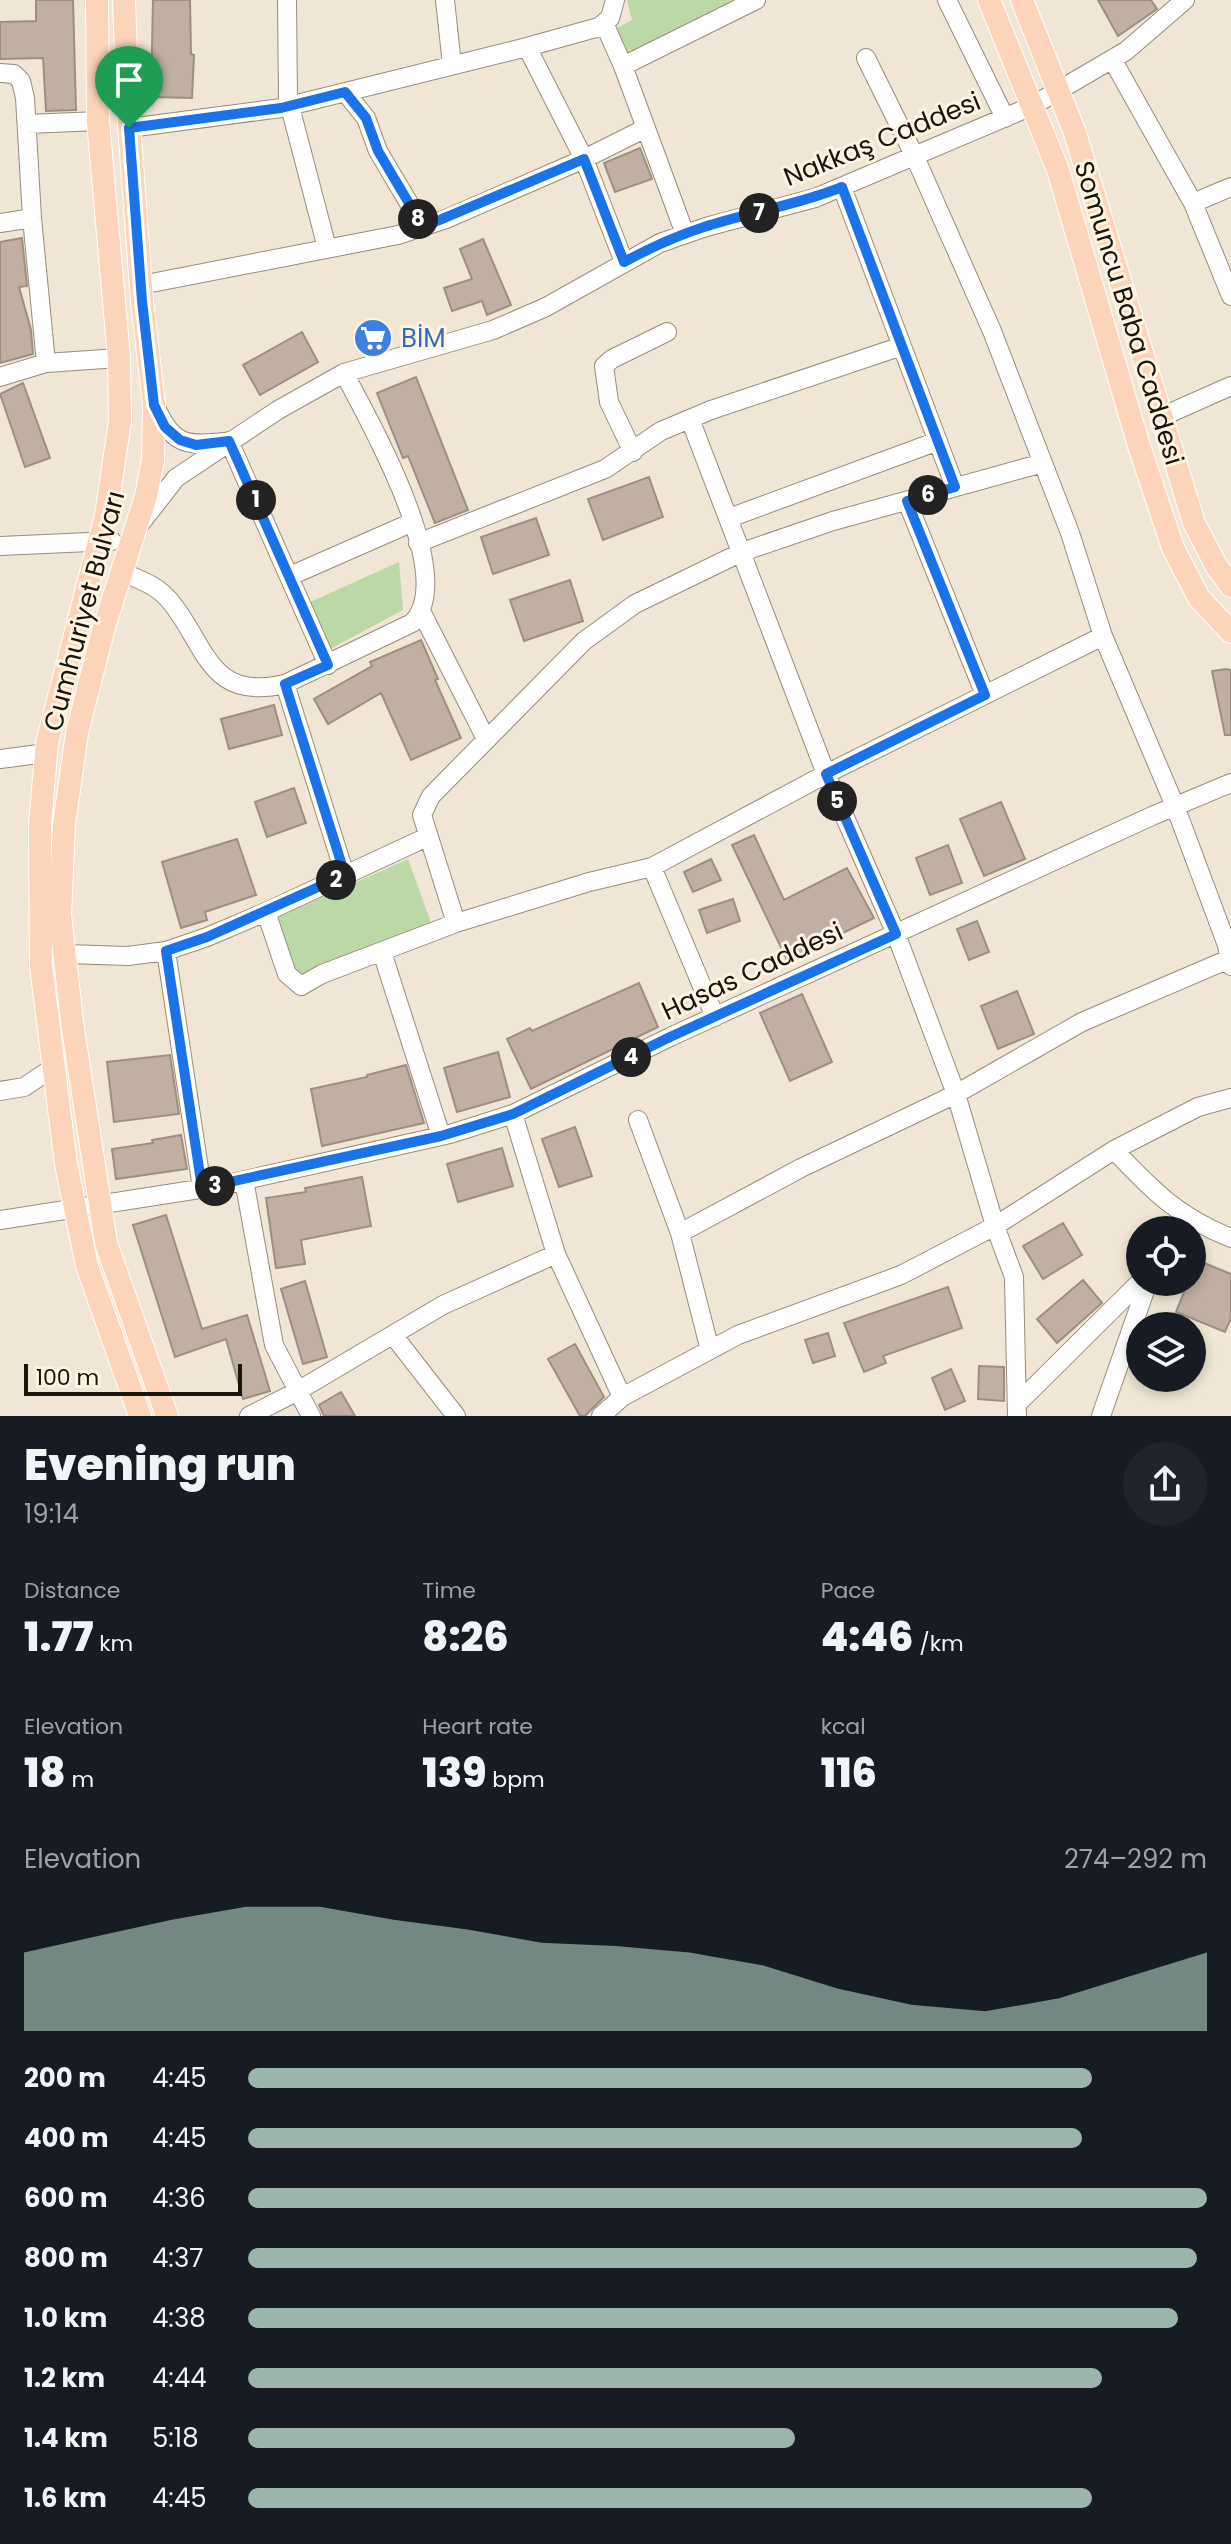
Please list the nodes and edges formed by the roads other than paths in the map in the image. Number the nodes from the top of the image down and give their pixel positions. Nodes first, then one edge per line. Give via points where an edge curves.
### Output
1 (97, 0) edge
2 (124, 0) edge
3 (287, 0) edge
4 (445, 0) edge
5 (615, 0) edge
6 (756, 0) edge
7 (947, 0) edge
8 (989, 0) edge
9 (1022, 0) edge
10 (1185, 0) edge
11 (604, 23) junction
12 (527, 47) junction
13 (866, 58) dead end
14 (1112, 59) junction
15 (452, 65) junction
16 (623, 66) junction
17 (0, 73) edge
18 (345, 92) junction
19 (1058, 92) junction
20 (290, 106) junction
21 (1032, 106) junction
22 (1005, 118) junction
23 (98, 121) junction
24 (27, 124) junction
25 (129, 128) junction
26 (646, 128) junction
27 (915, 157) junction
28 (584, 159) junction
29 (842, 187) junction
30 (1231, 187) edge
31 (1193, 203) junction
32 (32, 218) junction
33 (0, 223) edge
34 (423, 227) junction
35 (685, 234) junction
36 (327, 248) junction
37 (624, 262) junction
38 (141, 285) junction
39 (1231, 296) edge
40 (667, 332) dead end
41 (902, 346) junction
42 (119, 358) junction
43 (46, 363) junction
44 (344, 373) junction
45 (0, 377) edge
46 (1231, 386) edge
47 (154, 405) junction
48 (1161, 417) junction
49 (690, 419) junction
50 (118, 439) junction
51 (229, 441) junction
52 (938, 441) junction
53 (153, 448) junction
54 (633, 452) junction
55 (1043, 463) junction
56 (955, 487) junction
57 (907, 501) junction
58 (729, 518) junction
59 (413, 522) junction
60 (120, 538) junction
61 (418, 543) junction
62 (0, 546) edge
63 (742, 552) junction
64 (122, 572) junction
65 (290, 576) junction
66 (1231, 586) edge
67 (422, 613) junction
68 (1231, 632) edge
69 (1103, 636) junction
70 (328, 665) junction
71 (285, 684) junction
72 (985, 695) junction
73 (486, 739) junction
74 (46, 753) junction
75 (0, 759) edge
76 (826, 774) junction
77 (1231, 783) edge
78 (1175, 806) junction
79 (427, 837) junction
80 (652, 867) junction
81 (345, 875) junction
82 (266, 912) junction
83 (456, 923) junction
84 (896, 934) junction
85 (166, 951) junction
86 (382, 952) junction
87 (1229, 953) edge
88 (65, 954) junction
89 (715, 1017) junction
90 (78, 1065) junction
91 (54, 1067) junction
92 (24, 1087) junction
93 (82, 1089) junction
94 (0, 1091) edge
95 (956, 1094) junction
96 (58, 1097) junction
97 (1231, 1098) edge
98 (513, 1114) junction
99 (638, 1120) dead end
100 (441, 1136) junction
101 (1114, 1150) junction
102 (244, 1180) junction
103 (202, 1188) junction
104 (100, 1205) junction
105 (75, 1207) junction
106 (1182, 1216) edge
107 (0, 1220) edge
108 (995, 1226) junction
109 (1206, 1231) edge
110 (680, 1233) junction
111 (1231, 1238) edge
112 (556, 1254) junction
113 (1127, 1296) edge
114 (1143, 1296) edge
115 (393, 1335) junction
116 (710, 1350) junction
117 (296, 1392) junction
118 (622, 1397) junction
119 (1017, 1410) edge
120 (140, 1416) edge
121 (167, 1416) edge
122 (249, 1416) edge
123 (311, 1416) edge
124 (456, 1416) edge
125 (601, 1416) edge
126 (1101, 1416) edge

1 - 23 main road, Cumhuriyet Bulvarı
2 - 25 main road, Cumhuriyet Bulvarı
3 - 20 street
4 - 15 street
5 - 11 street
6 - 16 street
7 - 22 street
8 - 21 main road, Somuncu Baba Caddesi
9 - 19 main road, Somuncu Baba Caddesi
10 - 14 street, Nakkaş Caddesi
11 - 12 street
11 - 16 street
12 - 15 street
12 - 28 street
13 - 27 street
14 - 19 street, Nakkaş Caddesi
14 - 31 street
15 - 18 street
16 - 26 street
17 - 24 street via 14,74 21,81
18 - 20 street
18 - 34 street via 366,118 378,151
19 - 21 street, Nakkaş Caddesi
19 - 48 main road, Somuncu Baba Caddesi
20 - 25 street
20 - 36 street
21 - 22 street, Nakkaş Caddesi
21 - 68 main road, Somuncu Baba Caddesi via 1058,170 1173,548 1199,598
22 - 27 street, Nakkaş Caddesi
23 - 24 street
23 - 42 main road, Cumhuriyet Bulvarı
24 - 32 street
25 - 38 main road, Cumhuriyet Bulvarı
26 - 28 street
26 - 35 street
27 - 29 street, Nakkaş Caddesi
27 - 55 street
28 - 34 street
28 - 37 street
29 - 35 street, Nakkaş Caddesi
29 - 41 street
30 - 31 street
31 - 39 street
32 - 33 street
32 - 43 street
34 - 36 street
35 - 37 street, Nakkaş Caddesi
36 - 38 street
37 - 44 street, Nakkaş Caddesi via 546,307 493,330
38 - 47 main road, Cumhuriyet Bulvarı
40 - 54 street via 604,366 609,402
41 - 49 street
41 - 52 street
42 - 43 street
42 - 50 main road, Cumhuriyet Bulvarı
43 - 45 street
44 - 51 street, Nakkaş Caddesi
44 - 59 street via 397,475
46 - 48 street
47 - 51 street via 165,427 180,440 196,445
47 - 53 main road, Cumhuriyet Bulvarı
48 - 66 main road, Somuncu Baba Caddesi via 1194,523
49 - 54 street via 661,431
49 - 58 street
50 - 53 main road via 129,426 144,427
50 - 60 main road, Cumhuriyet Bulvarı via 106,515
51 - 60 street, Nakkaş Caddesi via 176,478
51 - 65 street
52 - 56 street
52 - 58 street
53 - 60 main road, Cumhuriyet Bulvarı via 146,496
54 - 61 street via 605,469
55 - 56 street
55 - 69 street
56 - 57 street
57 - 63 street
57 - 72 street
58 - 63 street
59 - 61 street
59 - 65 street
60 - 62 street
60 - 64 main road, Cumhuriyet Bulvarı
60 - 74 main road, Cumhuriyet Bulvarı
61 - 67 street via 427,594
63 - 73 street via 635,604 584,641
63 - 76 street
64 - 71 street via 153,584 171,601 221,676 263,690
64 - 88 main road, Cumhuriyet Bulvarı via 77,733 64,825 60,915
65 - 70 street
67 - 70 street
67 - 73 street
69 - 72 street
69 - 78 street
70 - 71 street
71 - 81 street
72 - 76 street
73 - 79 street via 431,796 422,815
74 - 75 street
74 - 91 main road, Cumhuriyet Bulvarı via 40,825 41,966
76 - 80 street
76 - 84 street
77 - 78 street, Hasas Caddesi
78 - 84 street, Hasas Caddesi
78 - 87 street
79 - 81 street
79 - 83 street
80 - 83 street
80 - 89 street
81 - 82 street
82 - 85 street
82 - 86 street via 287,974 301,986
83 - 86 street
84 - 89 street, Hasas Caddesi
84 - 95 street
85 - 88 street
85 - 103 street
86 - 100 street
87 - 95 street via 1082,1022
88 - 90 main road, Cumhuriyet Bulvarı
89 - 98 street, Hasas Caddesi
90 - 91 main road via 66,1058
90 - 93 main road, Cumhuriyet Bulvarı
91 - 92 street
91 - 96 main road, Cumhuriyet Bulvarı
92 - 94 street
92 - 96 street
93 - 96 main road via 74,1100
93 - 104 main road, Cumhuriyet Bulvarı
95 - 108 street
95 - 110 street
96 - 105 main road, Cumhuriyet Bulvarı
97 - 101 street via 1198,1107
98 - 100 street, Hasas Caddesi
98 - 112 street
99 - 110 street
100 - 102 street, Hasas Caddesi
101 - 106 street
101 - 108 street
102 - 103 street, Hasas Caddesi
102 - 117 street via 274,1345
103 - 104 street, Hasas Caddesi
104 - 105 street, Hasas Caddesi
104 - 121 main road, Cumhuriyet Bulvarı via 106,1243
105 - 107 street, Hasas Caddesi
105 - 120 main road, Cumhuriyet Bulvarı via 87,1266
108 - 116 street via 901,1275
108 - 119 street via 1014,1277
109 - 111 street
110 - 116 street
112 - 115 street via 443,1305
112 - 118 street
113 - 119 street
114 - 126 street
115 - 117 street
115 - 124 street
116 - 118 street
117 - 122 street
117 - 123 street
118 - 125 street

